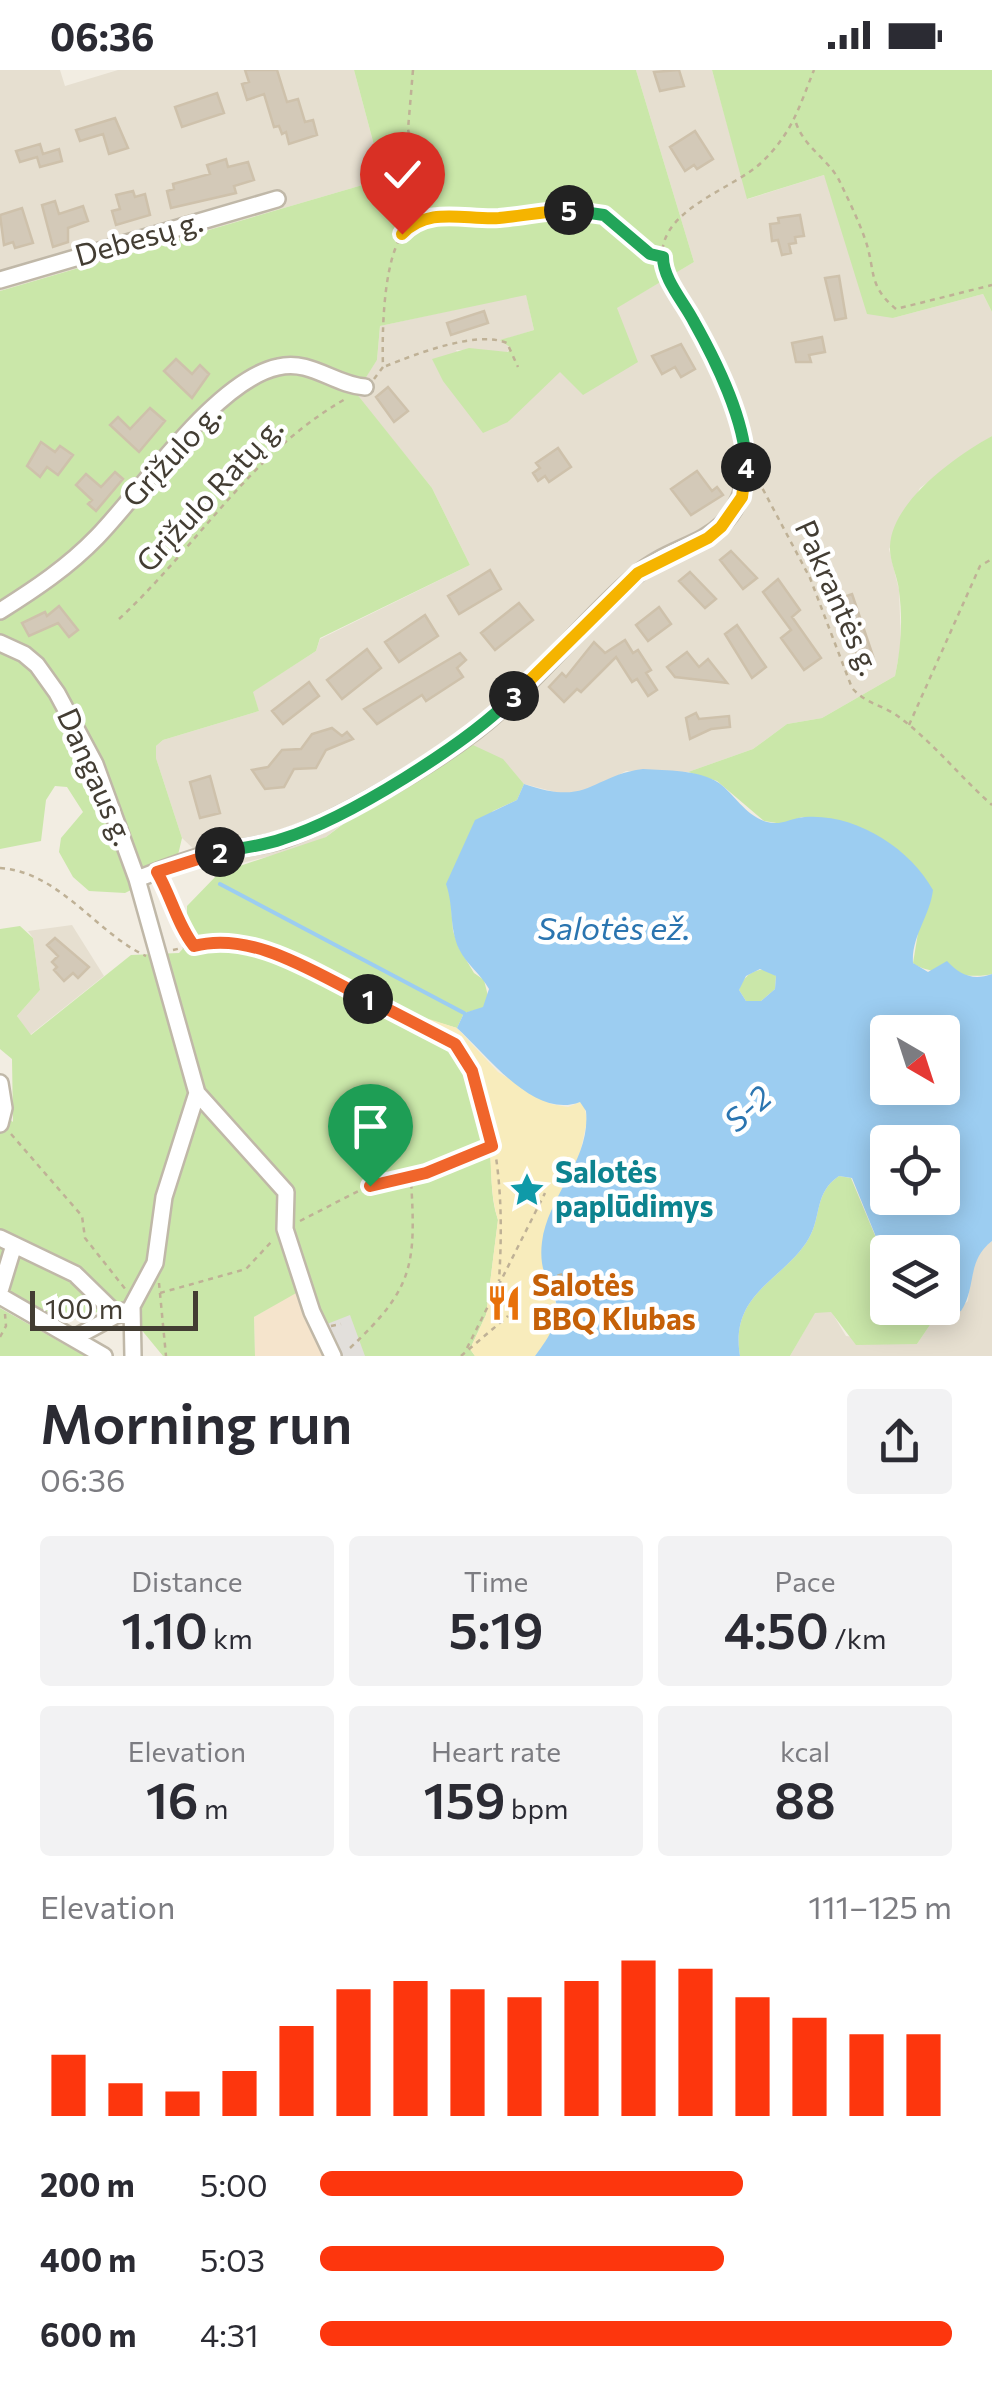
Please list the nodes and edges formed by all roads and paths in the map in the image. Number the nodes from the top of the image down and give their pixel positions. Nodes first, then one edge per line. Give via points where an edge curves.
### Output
1 (413, 70) edge
2 (814, 70) edge
3 (796, 122) junction
4 (277, 199) dead end
5 (413, 222) junction
6 (663, 257) junction
7 (0, 280) edge
8 (992, 286) edge
9 (383, 367) junction
10 (518, 367) dead end
11 (365, 387) junction
12 (746, 476) junction
13 (992, 558) edge
14 (0, 611) edge
15 (119, 619) dead end
16 (0, 643) edge
17 (909, 726) junction
18 (992, 805) edge
19 (0, 868) edge
20 (157, 872) junction
21 (138, 879) junction
22 (194, 946) junction
23 (159, 952) junction
24 (0, 1083) edge
25 (196, 1093) junction
26 (1, 1122) edge
27 (492, 1146) junction
28 (410, 1178) junction
29 (545, 1193) dead end
30 (285, 1228) junction
31 (7, 1242) edge
32 (156, 1263) junction
33 (574, 1270) dead end
34 (548, 1278) dead end
35 (500, 1281) junction
36 (160, 1293) junction
37 (2, 1299) edge
38 (132, 1306) junction
39 (117, 1315) junction
40 (508, 1316) dead end
41 (0, 1337) edge
42 (74, 1338) junction
43 (350, 1348) dead end
44 (466, 1349) junction
45 (104, 1356) edge
46 (133, 1356) edge
47 (166, 1356) edge
48 (333, 1356) edge
49 (461, 1356) edge
50 (468, 1356) edge

1 - 5 path via 408,128 427,200
2 - 3 path
3 - 6 path via 762,162 685,212 670,231
3 - 8 path via 812,152 837,177 866,244 877,292 886,301 896,309
4 - 7 street, Debesų g.
5 - 6 path via 590,212
5 - 9 path via 402,234 387,283
6 - 12 path via 741,429
9 - 10 path via 490,338 507,343
9 - 11 path, Grįžulo Ratų g.
11 - 14 street, Grįžulo g. via 305,365 276,367 241,384 97,537 55,576
11 - 15 path, Grįžulo Ratų g. via 307,421
12 - 17 path, Pakrantės g. via 763,488 810,578 852,688
12 - 20 street via 742,497 721,527 638,573 499,712 462,740 284,839
13 - 17 path via 980,566
16 - 21 street, Dangaus g. via 37,666 82,736
17 - 18 path, Pakrantės g.
19 - 23 path via 67,896 145,957
20 - 21 street
20 - 22 path
21 - 23 street, Dangaus g.
22 - 23 path
22 - 27 path via 216,940 255,946 455,1044 472,1071
23 - 25 street, Dangaus g.
24 - 26 street
25 - 30 street via 282,1185
25 - 32 street via 164,1197
26 - 38 path via 82,1216 85,1238 122,1282
27 - 28 path
27 - 35 path via 503,1214
28 - 30 path via 370,1186
28 - 43 path via 415,1243 398,1297
29 - 35 path
30 - 36 path via 246,1270
30 - 48 street
31 - 37 street
31 - 39 street via 75,1274
32 - 36 path
32 - 38 street
33 - 34 path
35 - 44 path
36 - 47 path
37 - 41 path via 6,1326
37 - 42 street
38 - 39 street
38 - 46 street
39 - 42 street
40 - 44 path
42 - 45 street
44 - 49 path
44 - 50 path

